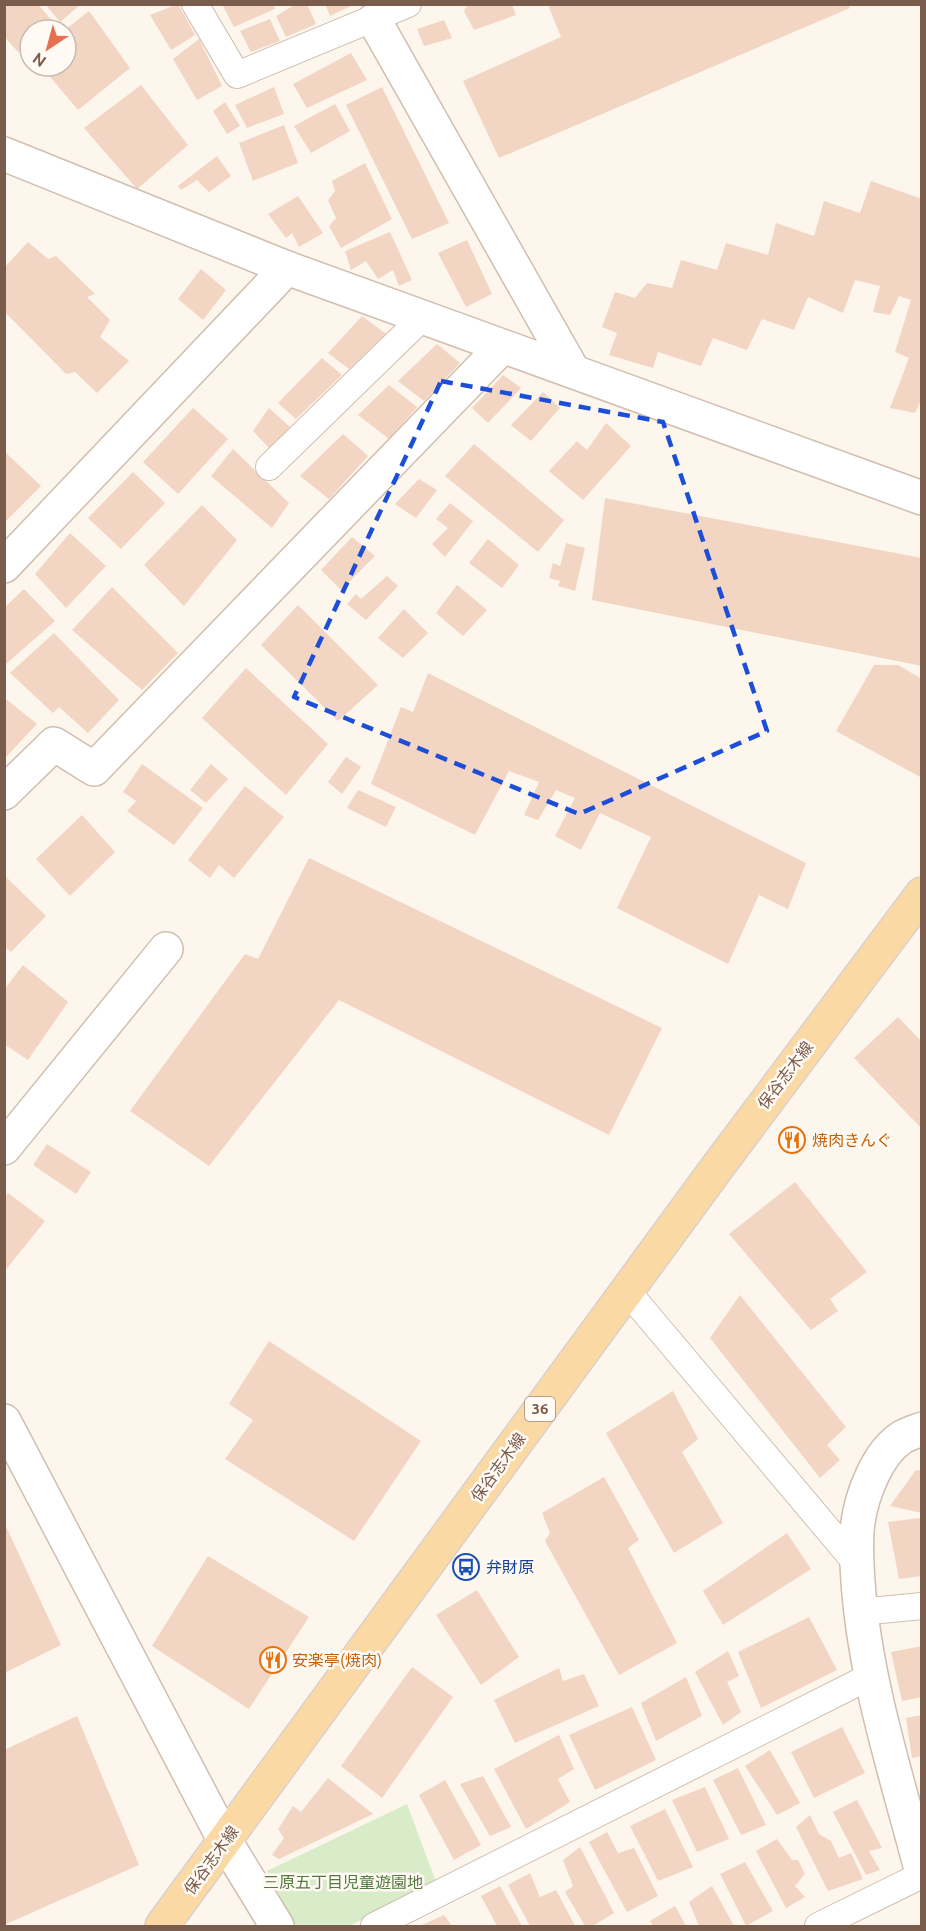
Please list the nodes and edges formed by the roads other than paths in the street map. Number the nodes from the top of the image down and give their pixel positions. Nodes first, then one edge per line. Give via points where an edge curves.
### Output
1 (195, 4) edge
2 (408, 4) edge
3 (374, 20) junction
4 (4, 154) edge
5 (287, 268) junction
6 (423, 317) junction
7 (502, 347) junction
8 (573, 370) junction
9 (270, 467) dead end
10 (921, 498) edge
11 (4, 566) edge
12 (4, 793) edge
13 (921, 894) edge
14 (166, 949) dead end
15 (4, 1148) edge
16 (627, 1291) junction
17 (4, 1421) edge
18 (921, 1429) edge
19 (857, 1564) junction
20 (921, 1606) edge
21 (860, 1612) junction
22 (871, 1676) junction
23 (225, 1841) junction
24 (921, 1874) edge
25 (162, 1926) edge
26 (277, 1926) edge
27 (374, 1926) edge
28 (818, 1926) edge

1 - 3 lane via 237,75
2 - 3 lane
3 - 8 street
4 - 5 street
5 - 6 street
5 - 11 street
6 - 7 street
6 - 9 lane
7 - 8 street
7 - 12 street via 94,769 54,744
8 - 10 street
13 - 16 main road, 保谷志木線 / 36
14 - 15 street
16 - 19 lane
16 - 23 main road, 保谷志木線 / 36
17 - 23 street
18 - 19 street via 900,1439 882,1459 868,1488 857,1523
19 - 21 street
20 - 21 lane
21 - 22 street
22 - 24 street
22 - 27 lane
23 - 25 main road, 保谷志木線 / 36
23 - 26 street
24 - 28 lane

